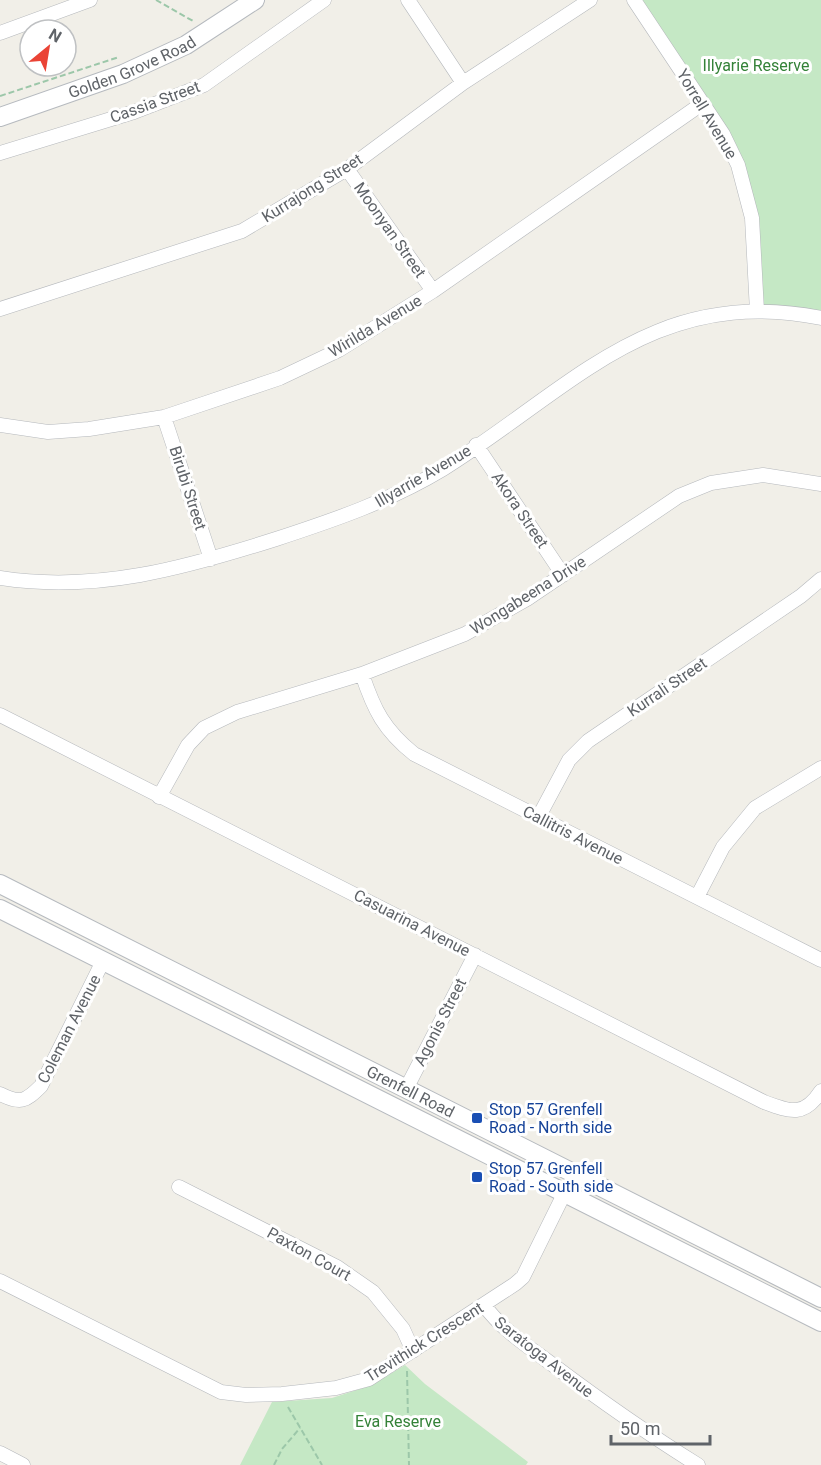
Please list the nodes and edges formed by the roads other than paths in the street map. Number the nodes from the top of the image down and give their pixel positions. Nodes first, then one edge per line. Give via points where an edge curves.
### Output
1 (90, 0) edge
2 (255, 0) edge
3 (324, 0) edge
4 (408, 0) edge
5 (590, 0) edge
6 (634, 0) edge
7 (0, 33) edge
8 (463, 83) junction
9 (703, 103) junction
10 (0, 117) edge
11 (0, 153) edge
12 (347, 169) junction
13 (433, 291) junction
14 (0, 309) edge
15 (757, 311) junction
16 (821, 318) edge
17 (164, 417) junction
18 (0, 425) edge
19 (476, 445) junction
20 (821, 484) edge
21 (212, 559) junction
22 (563, 575) junction
23 (0, 578) edge
24 (821, 579) edge
25 (362, 674) junction
26 (0, 715) edge
27 (821, 768) edge
28 (159, 797) junction
29 (538, 818) junction
30 (0, 884) edge
31 (696, 897) junction
32 (0, 909) edge
33 (113, 941) junction
34 (475, 955) junction
35 (821, 960) edge
36 (103, 961) junction
37 (406, 1089) junction
38 (821, 1091) edge
39 (0, 1094) edge
40 (395, 1109) junction
41 (574, 1174) junction
42 (179, 1187) dead end
43 (564, 1194) junction
44 (0, 1281) edge
45 (821, 1298) edge
46 (484, 1305) junction
47 (821, 1322) edge
48 (410, 1353) junction
49 (0, 1453) edge
50 (23, 1465) edge
51 (698, 1465) edge

1 - 7 street
2 - 10 main road, Golden Grove Road via 186,45 123,74
3 - 11 street, Cassia Street via 204,85 134,112
4 - 8 street
5 - 8 street, Kurrajong Street
6 - 9 street, Yorrell Avenue
8 - 12 street, Kurrajong Street
9 - 13 street, Wirilda Avenue
9 - 15 street, Yorrell Avenue via 738,165 746,191 752,218
12 - 13 street, Moonyan Street
12 - 14 street, Kurrajong Street via 242,231
13 - 17 street, Wirilda Avenue via 329,355 280,378
15 - 16 street, Illyarrie Avenue
15 - 19 street, Illyarrie Avenue via 696,318 651,332
17 - 18 street, Wirilda Avenue via 48,432
17 - 21 street, Birubi Street
19 - 21 street, Illyarrie Avenue via 378,504
19 - 22 street, Akora Street
20 - 22 street, Wongabeena Drive via 763,475 711,483 680,496
21 - 23 street, Illyarrie Avenue via 98,583 36,583
22 - 25 street, Wongabeena Drive via 465,634
24 - 29 street, Kurrali Street via 588,741 568,760
25 - 28 street, Wongabeena Drive via 237,712 204,728 188,745
25 - 29 street, Callitris Avenue via 373,708 393,737 414,754
26 - 28 street, Casuarina Avenue
27 - 31 street via 755,807 723,847
28 - 34 street, Casuarina Avenue
29 - 31 street, Callitris Avenue
30 - 33 main road, Grenfell Road
31 - 35 street, Callitris Avenue
32 - 36 main road, Grenfell Road
33 - 36 main road
33 - 37 main road, Grenfell Road
34 - 37 street, Agonis Street
34 - 38 street, Casuarina Avenue via 764,1102 797,1111 811,1106
36 - 39 street, Coleman Avenue via 41,1086 26,1099 15,1101
36 - 40 main road, Grenfell Road
37 - 40 main road
37 - 41 main road, Grenfell Road
40 - 43 main road, Grenfell Road
41 - 43 main road
41 - 45 main road, Grenfell Road
42 - 48 street, Paxton Court via 338,1267 373,1292 403,1329
43 - 46 street, Trevithick Crescent via 523,1276
43 - 47 main road, Grenfell Road
44 - 48 street, Trevithick Crescent via 208,1387 233,1394 282,1394 354,1384
46 - 48 street, Trevithick Crescent
46 - 51 street, Saratoga Avenue via 533,1352 630,1423
49 - 50 street

